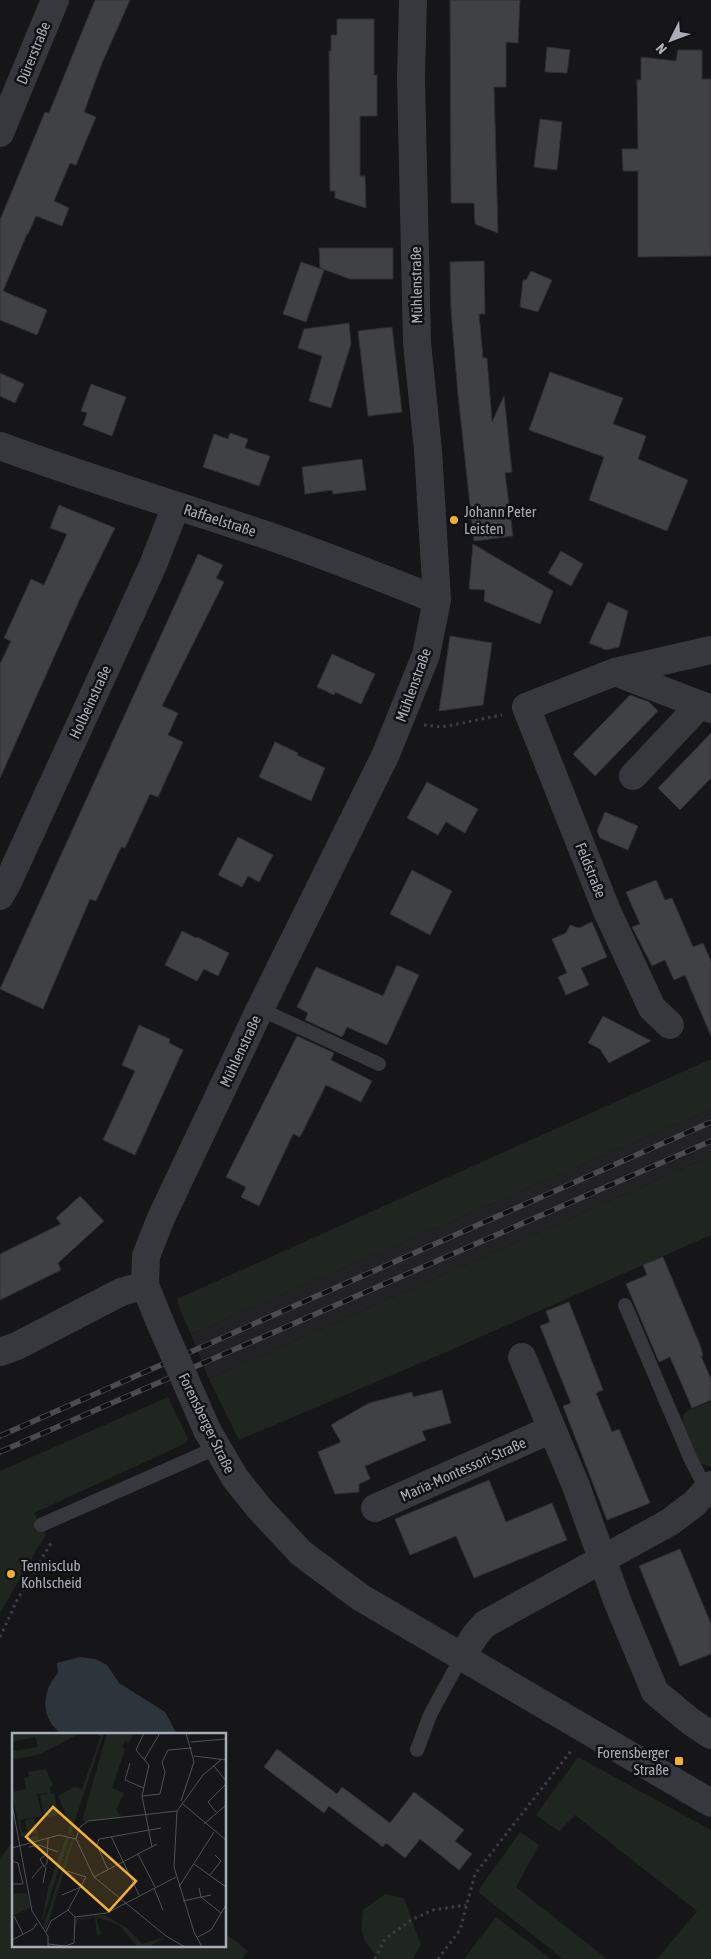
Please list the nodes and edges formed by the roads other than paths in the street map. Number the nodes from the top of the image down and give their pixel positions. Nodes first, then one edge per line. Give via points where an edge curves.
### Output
1 (55, 0) edge
2 (413, 0) edge
3 (0, 133) edge
4 (0, 446) edge
5 (176, 506) junction
6 (438, 600) junction
7 (711, 650) edge
8 (615, 672) junction
9 (706, 707) edge
10 (632, 776) dead end
11 (0, 896) edge
12 (260, 1009) junction
13 (670, 1025) dead end
14 (379, 1064) dead end
15 (145, 1285) junction
16 (625, 1306) dead end
17 (0, 1352) edge
18 (522, 1357) dead end
19 (552, 1429) junction
20 (212, 1439) junction
21 (709, 1488) edge
22 (375, 1508) dead end
23 (41, 1525) dead end
24 (602, 1559) junction
25 (462, 1656) junction
26 (711, 1735) edge
27 (417, 1750) dead end
28 (711, 1803) edge

1 - 3 street, Dürerstraße
2 - 6 street, Mühlenstraße via 411,78 417,343
4 - 5 street, Raffaelstraße
5 - 6 street, Raffaelstraße via 264,534
5 - 11 street, Holbeinstraße via 153,565
6 - 12 street, Mühlenstraße via 426,655 386,754
7 - 8 street
8 - 9 street
8 - 13 street, Feldstraße via 526,707 607,911 652,1008
9 - 10 street
12 - 14 lane
12 - 15 street, Mühlenstraße via 161,1218 146,1256
15 - 17 street via 120,1292
15 - 20 street, Forensberger Straße, bridge
16 - 21 lane via 690,1460
18 - 19 street
19 - 22 street, Maria-Montessori-Straße
19 - 24 street
20 - 23 lane
20 - 25 street, Forensberger Straße via 235,1478 301,1552 360,1597
21 - 24 street via 670,1522
24 - 25 street via 485,1624
24 - 26 street via 655,1692
25 - 27 lane via 430,1715
25 - 28 street, Forensberger Straße

